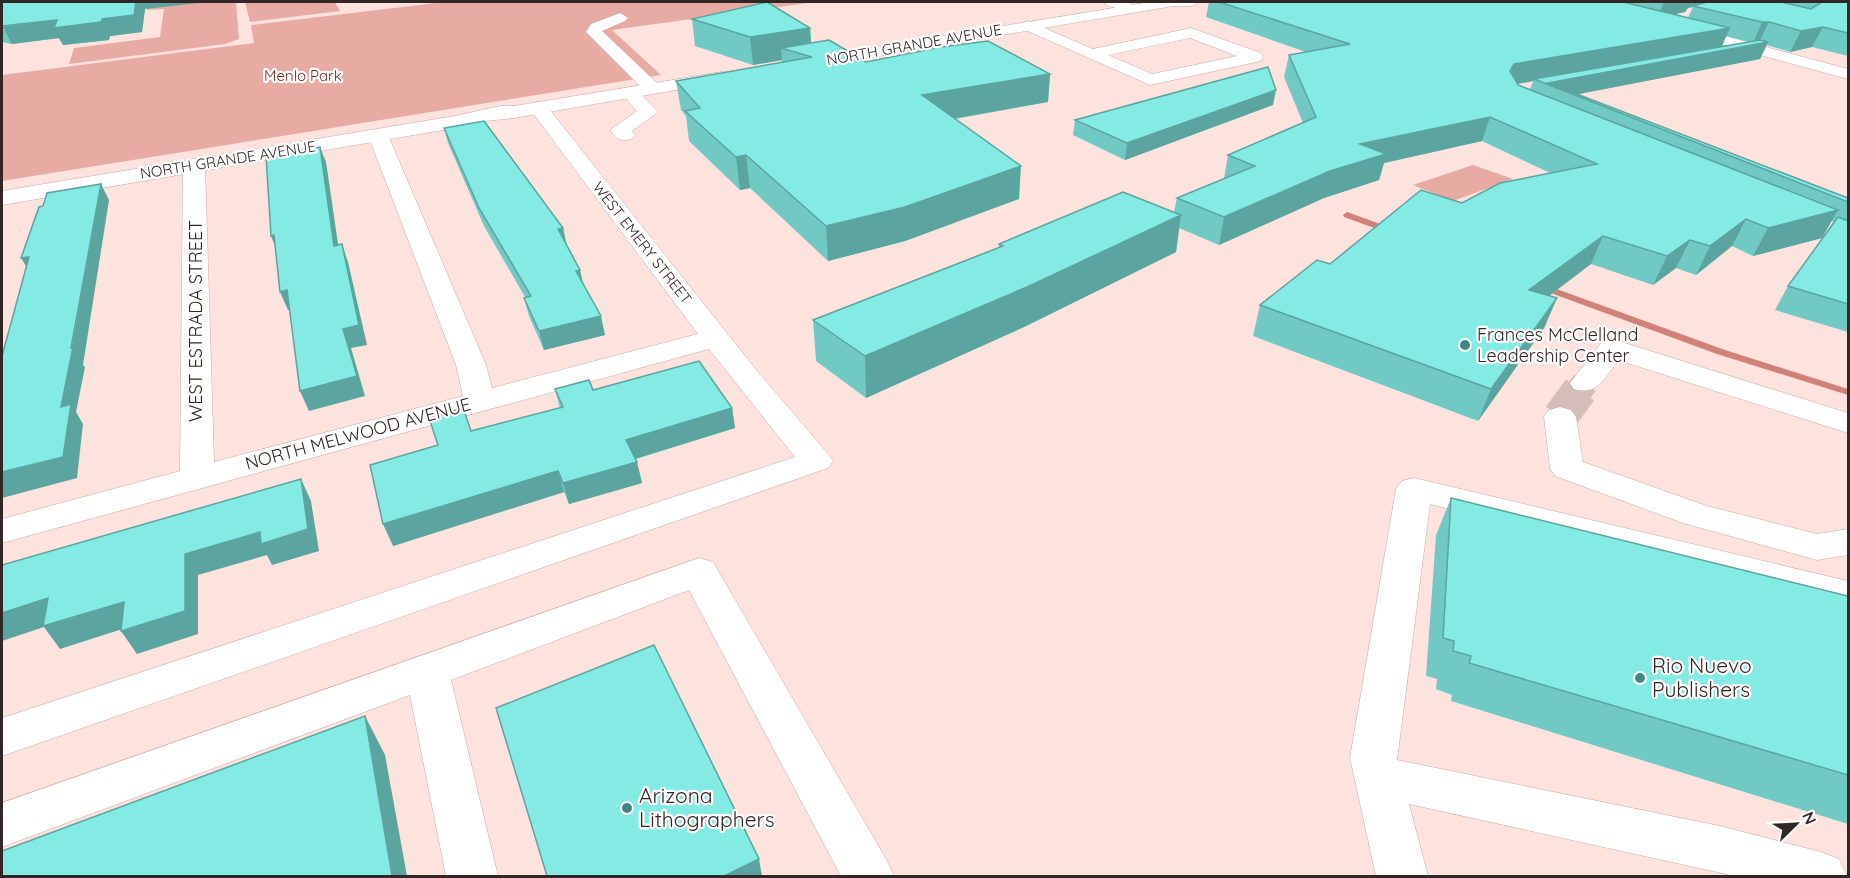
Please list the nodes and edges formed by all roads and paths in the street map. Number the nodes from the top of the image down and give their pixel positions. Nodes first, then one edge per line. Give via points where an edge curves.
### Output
1 (1111, 2) edge
2 (1162, 2) edge
3 (1192, 2) edge
4 (1131, 9) junction
5 (1696, 16) dead end
6 (620, 18) dead end
7 (1028, 26) junction
8 (1751, 33) edge
9 (1723, 40) junction
10 (1758, 49) junction
11 (1091, 54) junction
12 (1708, 57) edge
13 (794, 65) edge
14 (740, 74) edge
15 (1848, 74) edge
16 (653, 88) junction
17 (630, 93) junction
18 (526, 110) junction
19 (378, 135) junction
20 (625, 135) dead end
21 (194, 165) junction
22 (2, 198) edge
23 (715, 338) junction
24 (1585, 383) tunnel mouth
25 (480, 401) junction
26 (1560, 417) tunnel mouth
27 (1848, 423) edge
28 (197, 477) junction
29 (2, 531) edge
30 (1848, 542) edge
31 (1848, 595) edge
32 (427, 671) junction
33 (2, 737) edge
34 (1378, 777) junction
35 (2, 825) edge
36 (472, 876) edge
37 (868, 876) edge
38 (1402, 876) edge
39 (1821, 876) edge

1 - 4 street
2 - 3 street, NORTH GRANDE AVENUE
2 - 4 street, NORTH GRANDE AVENUE
4 - 7 street, NORTH GRANDE AVENUE
5 - 9 street via 1661,24
6 - 16 street via 596,27 594,32
7 - 11 street
7 - 13 street, NORTH GRANDE AVENUE
8 - 9 street
9 - 10 street
10 - 12 street
10 - 15 street
11 - 11 street via 1191,33 1255,57 1149,80
14 - 16 street, NORTH GRANDE AVENUE
16 - 17 street, NORTH GRANDE AVENUE
17 - 18 street, NORTH GRANDE AVENUE
17 - 20 street via 648,112 620,130
18 - 19 street, NORTH GRANDE AVENUE via 473,122
18 - 23 street, WEST EMERY STREET
19 - 21 street, NORTH GRANDE AVENUE
19 - 25 street via 471,365
21 - 22 street, NORTH GRANDE AVENUE
21 - 28 street, WEST ESTRADA STREET
23 - 25 street, NORTH MELWOOD AVENUE
23 - 33 street, WEST EMERY STREET via 816,461
24 - 27 street via 1612,348
25 - 28 street, NORTH MELWOOD AVENUE
26 - 30 street via 1567,468 1696,515 1817,546
28 - 29 street, NORTH MELWOOD AVENUE
31 - 34 street via 1414,489 1373,758
32 - 35 street
32 - 36 street
32 - 37 street via 699,572
34 - 38 street
34 - 39 street via 1720,849

